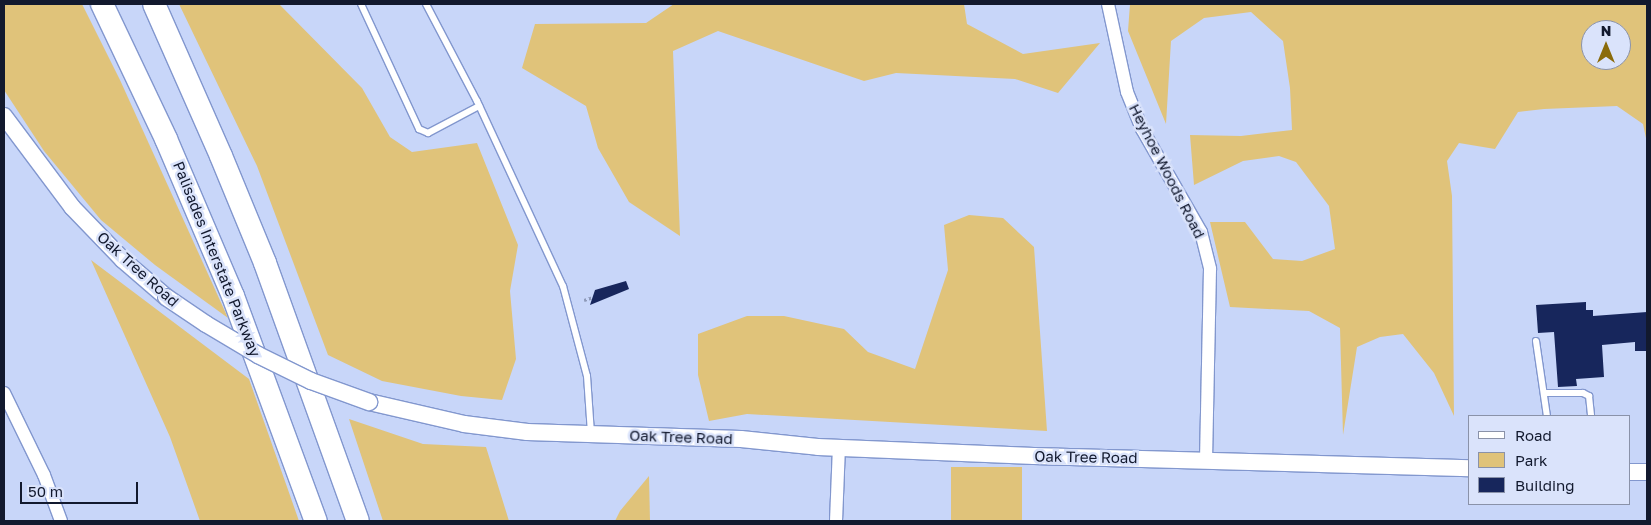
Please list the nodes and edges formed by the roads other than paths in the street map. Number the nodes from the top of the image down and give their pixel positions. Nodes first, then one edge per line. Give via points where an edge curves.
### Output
1 (102, 4) edge
2 (154, 4) edge
3 (361, 4) edge
4 (426, 4) edge
5 (1108, 4) edge
6 (479, 106) junction
7 (4, 116) edge
8 (1536, 341) dead end
9 (4, 393) edge
10 (1544, 393) junction
11 (1547, 415) edge
12 (1591, 415) edge
13 (591, 434) junction
14 (839, 448) junction
15 (1206, 459) junction
16 (1468, 468) edge
17 (1631, 472) edge
18 (1647, 472) edge
19 (61, 521) edge
20 (316, 521) edge
21 (358, 521) edge
22 (836, 521) edge

1 - 20 highway, Palisades Interstate Parkway via 166,139 230,287
2 - 21 highway via 258,245
3 - 6 lane via 419,129 428,133
4 - 6 lane
5 - 15 street, Heyhoe Woods Road via 1127,92 1142,129 1201,232 1210,269
6 - 13 lane via 563,286 587,376
7 - 13 street, Oak Tree Road, bridge via 72,206 123,260 166,296 258,355 311,381 369,402 426,416 490,428
8 - 10 lane
9 - 19 street via 44,475
10 - 11 lane
10 - 12 lane via 1583,392 1589,396
13 - 14 street, Oak Tree Road via 742,439
14 - 15 street, Oak Tree Road
14 - 22 street
15 - 16 street, Oak Tree Road
17 - 18 street

